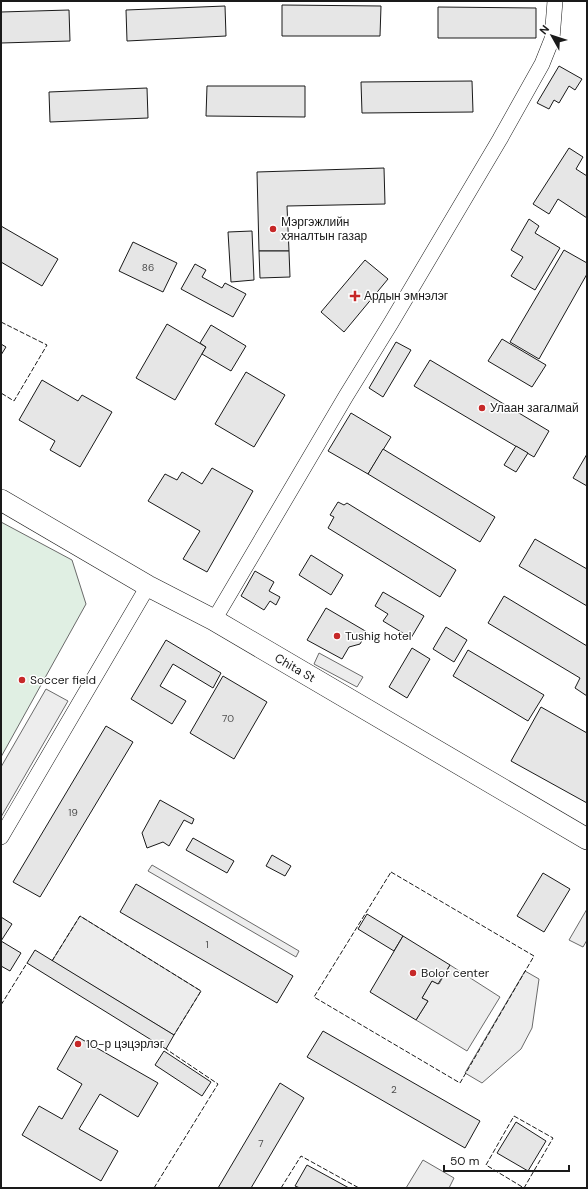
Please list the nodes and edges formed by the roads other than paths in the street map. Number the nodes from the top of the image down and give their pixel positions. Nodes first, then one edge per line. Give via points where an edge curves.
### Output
1 (555, 1) edge
2 (1, 500) edge
3 (148, 586) junction
4 (214, 620) junction
5 (1, 836) edge
6 (587, 839) edge

1 - 4 street via 552,40 542,64
2 - 3 main road, Chita St
3 - 4 main road, Chita St
3 - 5 street
4 - 6 main road, Chita St

